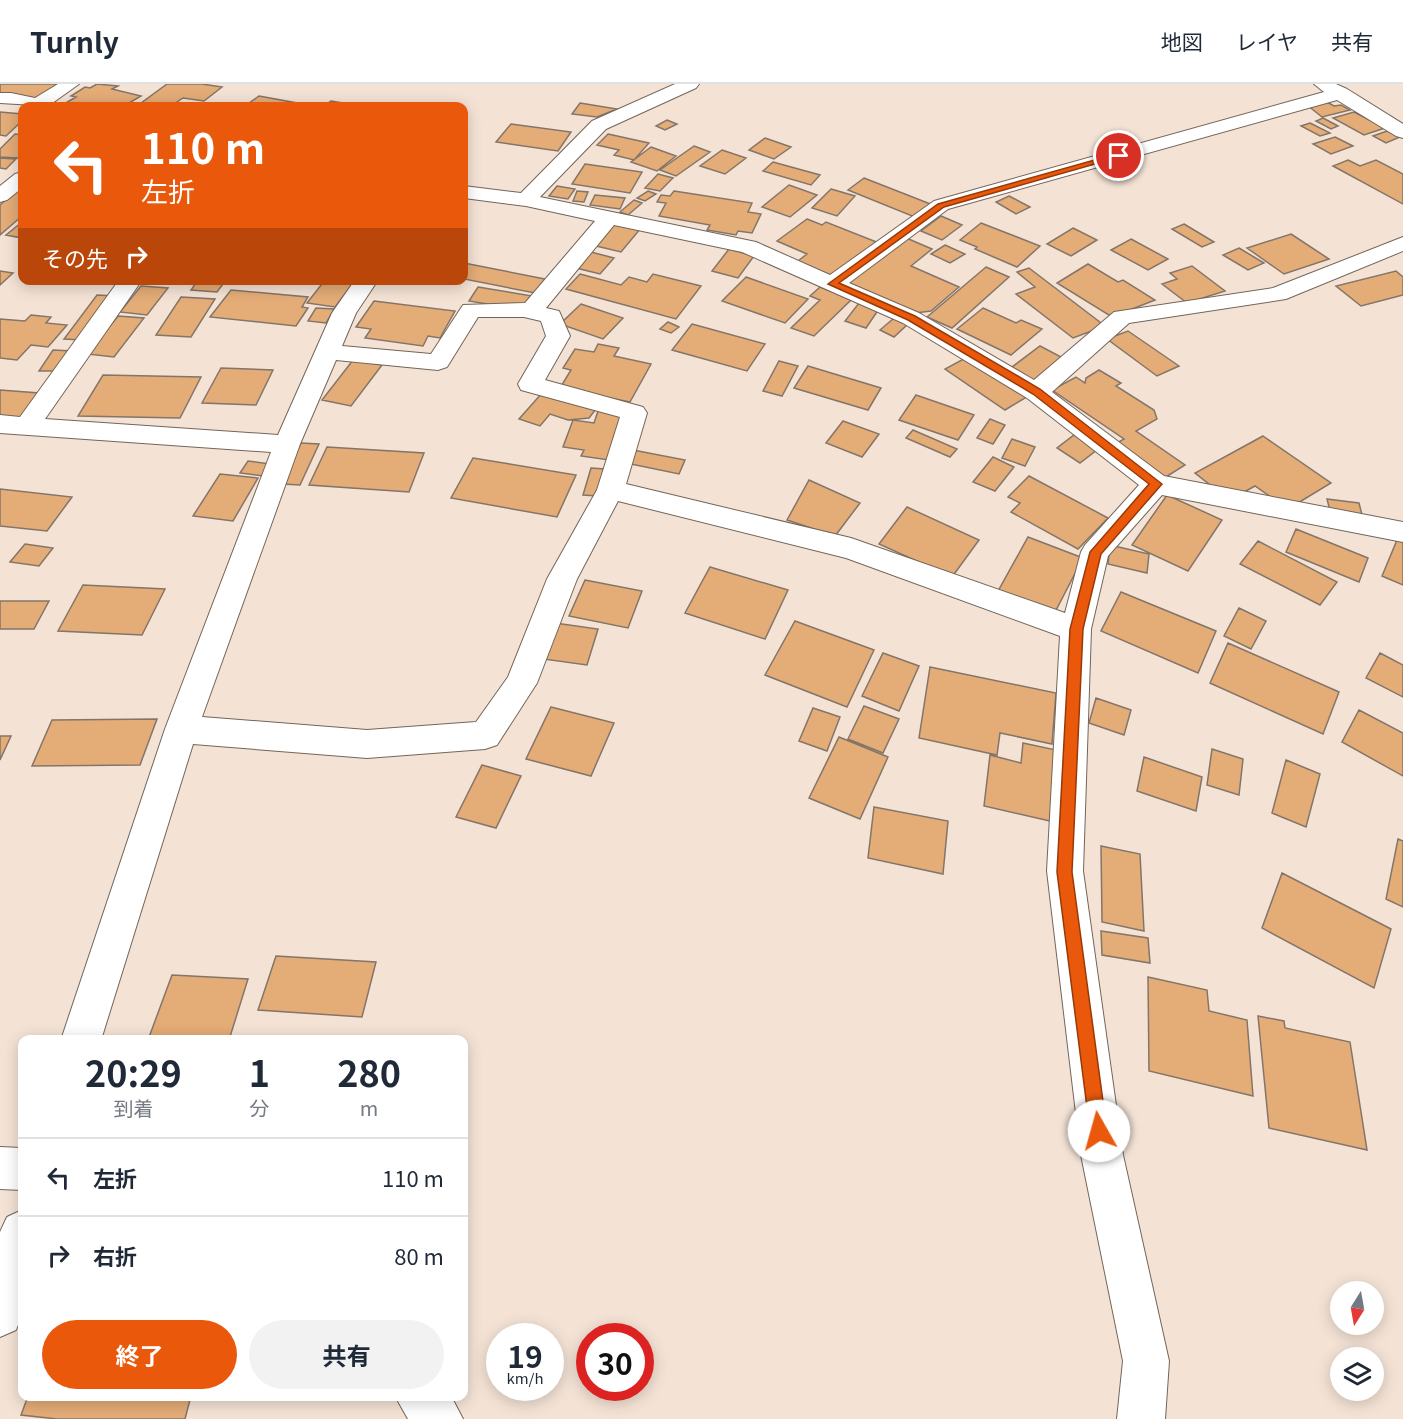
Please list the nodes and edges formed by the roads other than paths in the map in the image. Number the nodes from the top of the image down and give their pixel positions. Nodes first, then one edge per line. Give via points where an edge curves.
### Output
1 (70, 84) edge
2 (687, 84) edge
3 (1332, 89) edge
4 (0, 98) edge
5 (26, 102) edge
6 (45, 102) edge
7 (1403, 132) edge
8 (18, 181) edge
9 (468, 193) edge
10 (0, 196) edge
11 (526, 200) junction
12 (609, 217) junction
13 (1403, 243) edge
14 (832, 284) junction
15 (127, 285) edge
16 (364, 285) edge
17 (531, 311) junction
18 (327, 352) junction
19 (1036, 392) junction
20 (0, 424) edge
21 (27, 426) junction
22 (287, 444) junction
23 (1156, 484) junction
24 (611, 490) junction
25 (1403, 532) edge
26 (1076, 629) junction
27 (181, 729) junction
28 (83, 1035) edge
29 (0, 1168) edge
30 (18, 1169) edge
31 (18, 1247) edge
32 (0, 1314) edge
33 (423, 1401) edge
34 (439, 1419) edge
35 (1141, 1419) edge

1 - 6 street
2 - 11 street via 599,125
3 - 7 street
3 - 14 street via 941,205
4 - 5 street
8 - 10 street
9 - 11 street
11 - 12 street
12 - 14 street via 748,247
12 - 17 street
13 - 19 street via 1278,294 1122,317
14 - 19 street via 911,318
15 - 21 street
16 - 18 street via 344,313
17 - 18 street via 471,310 438,362
17 - 24 street via 551,316 558,336 530,384 634,413
18 - 22 street
19 - 23 street
20 - 21 street
21 - 22 street
22 - 27 street
23 - 25 street
23 - 26 street via 1095,552
24 - 26 street via 851,549
24 - 27 street via 562,579 521,683 485,735 367,744
26 - 35 street via 1065,872 1102,1155 1146,1361
27 - 28 street
29 - 30 street
31 - 32 street
33 - 34 street

